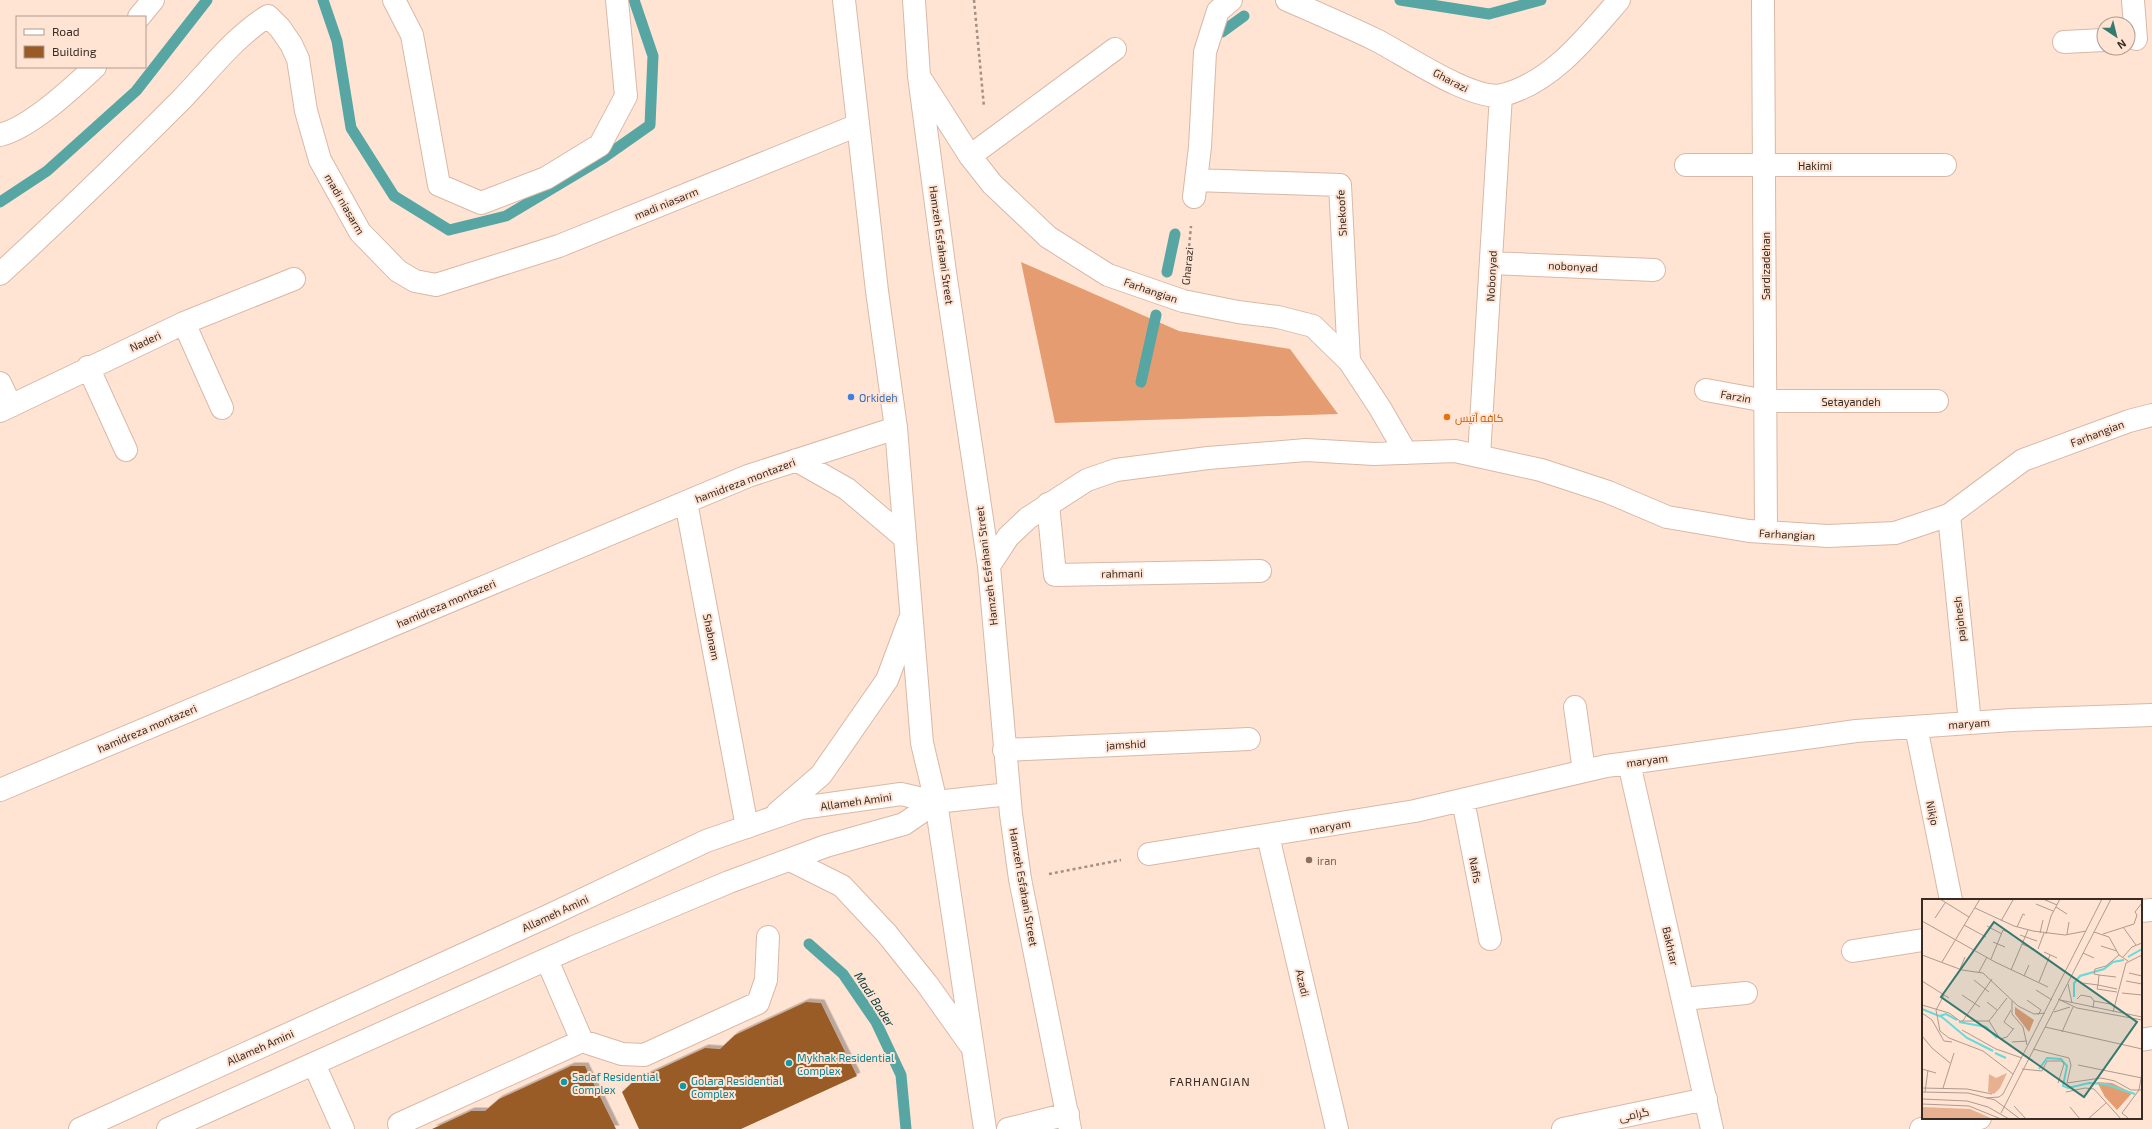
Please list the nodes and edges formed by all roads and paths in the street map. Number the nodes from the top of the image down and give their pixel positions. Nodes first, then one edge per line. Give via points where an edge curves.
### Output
1 (152, 0) edge
2 (394, 0) edge
3 (617, 0) edge
4 (844, 0) edge
5 (914, 0) edge
6 (974, 0) edge
7 (1231, 0) edge
8 (1287, 0) edge
9 (1619, 0) edge
10 (1764, 0) edge
11 (2133, 0) edge
12 (140, 16) edge
13 (2139, 39) edge
14 (2096, 40) edge
15 (2064, 42) dead end
16 (1115, 49) dead end
17 (94, 68) edge
18 (919, 76) junction
19 (1501, 95) junction
20 (858, 126) junction
21 (0, 135) edge
22 (988, 143) junction
23 (970, 156) junction
24 (1945, 165) dead end
25 (1686, 166) dead end
26 (1765, 166) junction
27 (1195, 188) junction
28 (1491, 263) junction
29 (1654, 270) dead end
30 (0, 274) edge
31 (294, 279) dead end
32 (1183, 301) junction
33 (184, 323) junction
34 (1349, 361) junction
35 (88, 367) junction
36 (0, 384) edge
37 (1706, 390) dead end
38 (1766, 401) junction
39 (1937, 401) dead end
40 (5, 408) edge
41 (222, 408) dead end
42 (2152, 415) edge
43 (896, 428) junction
44 (126, 450) dead end
45 (1406, 453) junction
46 (1479, 456) junction
47 (796, 460) junction
48 (686, 502) junction
49 (1048, 504) junction
50 (1949, 515) junction
51 (1766, 532) junction
52 (905, 538) junction
53 (988, 566) junction
54 (1260, 570) dead end
55 (911, 615) junction
56 (1575, 707) dead end
57 (2152, 715) edge
58 (1970, 723) junction
59 (1916, 727) junction
60 (1249, 739) dead end
61 (1004, 750) junction
62 (1629, 762) junction
63 (1584, 771) junction
64 (0, 790) edge
65 (1008, 794) junction
66 (1463, 800) junction
67 (936, 802) junction
68 (770, 819) junction
69 (747, 827) junction
70 (1268, 836) junction
71 (1149, 854) joint
72 (790, 860) junction
73 (1020, 879) junction
74 (1951, 899) edge
75 (2152, 910) edge
76 (2142, 911) edge
77 (768, 937) dead end
78 (1490, 939) dead end
79 (1922, 940) edge
80 (1854, 951) dead end
81 (547, 960) junction
82 (1746, 993) dead end
83 (1683, 999) junction
84 (2152, 1038) edge
85 (2142, 1040) edge
86 (582, 1041) junction
87 (972, 1046) junction
88 (314, 1064) junction
89 (1706, 1099) junction
90 (1975, 1119) edge
91 (1069, 1121) edge
92 (399, 1124) dead end
93 (80, 1129) edge
94 (168, 1129) edge
95 (343, 1129) edge
96 (985, 1129) edge
97 (1008, 1129) edge
98 (1337, 1129) edge
99 (1563, 1129) edge
100 (1712, 1129) edge
101 (1922, 1129) edge

1 - 12 street
2 - 3 street via 412,35 440,185 482,202 546,178 600,145 626,96
4 - 20 street
5 - 18 street, Hamzeh Esfahani Street
6 - 22 path
7 - 27 street via 1218,11 1205,52
8 - 19 street, Gharazi via 1377,40 1474,92
9 - 19 street, Gharazi via 1561,63 1532,84
10 - 26 street, Sardizadehan
11 - 13 street
14 - 15 street
16 - 22 street
17 - 21 street via 56,102
18 - 23 street, Farhangian
18 - 53 street, Hamzeh Esfahani Street
19 - 28 street, Nobonyad
20 - 30 street, madi niasarm via 559,246 436,285 416,281 398,271 360,232 320,160 306,111 298,59 284,33 268,16 238,40 80,199
20 - 43 street
22 - 23 street
23 - 32 street, Farhangian via 992,184 1048,237 1108,275
24 - 26 street, Hakimi
25 - 26 street, Hakimi
26 - 38 street, Sardizadehan
27 - 32 path, Gharazi
27 - 34 street, Shekoofe via 1340,185
28 - 29 street, nobonyad
28 - 46 street, Nobonyad
31 - 33 street, Naderi
32 - 34 street, Farhangian via 1278,317 1313,326
33 - 35 street, Naderi
33 - 41 street
34 - 45 street, Farhangian
35 - 40 street, Naderi
35 - 44 street
36 - 40 street
37 - 38 street, Farzin
38 - 39 street, Setayandeh
38 - 51 street, Sardizadehan
42 - 50 street, Farhangian via 2023,460
43 - 47 street, hamidreza montazeri
43 - 52 street
45 - 46 street, Farhangian via 1455,451
45 - 49 street, Farhangian via 1306,450 1208,458 1124,469 1087,480
46 - 51 street, Farhangian via 1556,475 1608,492 1667,516
47 - 48 street, hamidreza montazeri via 748,476
47 - 52 street via 847,489
48 - 64 street, hamidreza montazeri
48 - 69 street, Shabnam
49 - 53 street, Farhangian via 1008,537
49 - 54 street, rahmani via 1055,575
50 - 51 street, Farhangian via 1895,533 1828,536
50 - 58 street, pajohesh
52 - 55 street
53 - 61 street, Hamzeh Esfahani Street
55 - 67 street via 922,742
55 - 68 street via 887,680 821,776
56 - 63 street
57 - 58 street, maryam
58 - 59 street, maryam
59 - 62 street, maryam via 1856,731
59 - 74 street, Nikjo
60 - 61 street, jamshid
61 - 65 street, Hamzeh Esfahani Street
62 - 63 street, maryam
62 - 83 street, Bakhtar
63 - 66 street, maryam
65 - 67 street
65 - 73 street, Hamzeh Esfahani Street
66 - 70 street, maryam via 1415,811
66 - 78 street, Nafis
67 - 68 street, Allameh Amini via 901,794 801,808
67 - 72 street via 904,824 826,846
67 - 87 street
68 - 69 street, Allameh Amini
69 - 93 street, Allameh Amini via 706,841 548,916
70 - 71 street, maryam
70 - 98 street, Azadi
71 - 73 path
72 - 81 street via 729,882
72 - 87 street via 842,886 897,946
73 - 91 street, Hamzeh Esfahani Street
75 - 76 street
77 - 86 street via 766,980 758,1004 644,1054 622,1054
79 - 80 street
81 - 86 street
81 - 88 street
82 - 83 street
83 - 89 street, Bakhtar
84 - 85 street
86 - 92 street
87 - 96 street
88 - 94 street
88 - 95 street
89 - 99 street, گرامی
89 - 100 street, Bakhtar
90 - 101 street
91 - 97 street

